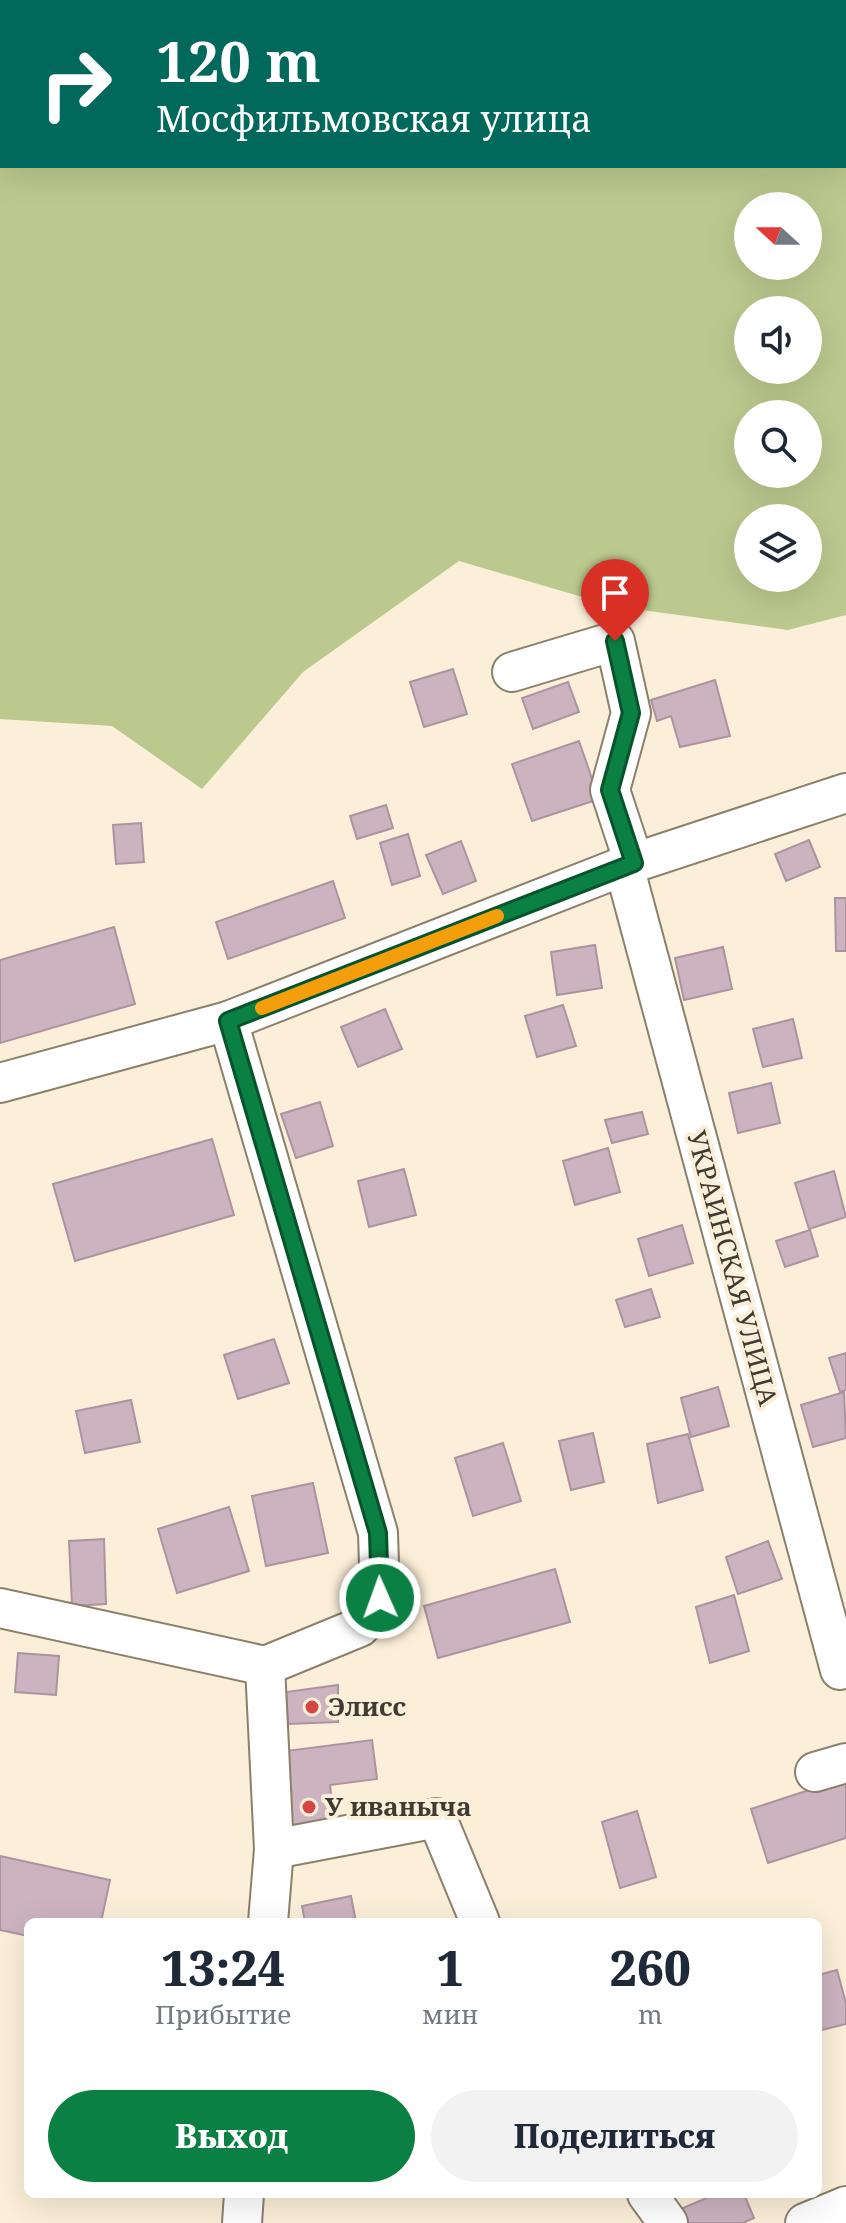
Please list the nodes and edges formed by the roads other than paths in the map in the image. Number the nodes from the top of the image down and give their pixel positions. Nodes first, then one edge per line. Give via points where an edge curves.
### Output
1 (512, 672) dead end
2 (846, 793) edge
3 (629, 865) junction
4 (228, 1021) junction
5 (0, 1083) edge
6 (0, 1608) edge
7 (265, 1666) junction
8 (840, 1670) dead end
9 (274, 1849) junction
10 (268, 1918) edge
11 (478, 1918) edge
12 (244, 2198) edge
13 (650, 2198) edge
14 (846, 2206) edge
15 (242, 2223) edge
16 (668, 2223) edge
17 (805, 2223) edge

1 - 3 street, УКРАИНСКАЯ УЛИЦА via 615,641 631,713 610,790
2 - 3 street
3 - 4 street
3 - 8 street, УКРАИНСКАЯ УЛИЦА
4 - 5 street
4 - 7 street via 378,1533 380,1598 360,1627
6 - 7 street
7 - 9 street
9 - 10 street
9 - 11 street via 437,1818
12 - 15 street
13 - 16 street
14 - 17 street

